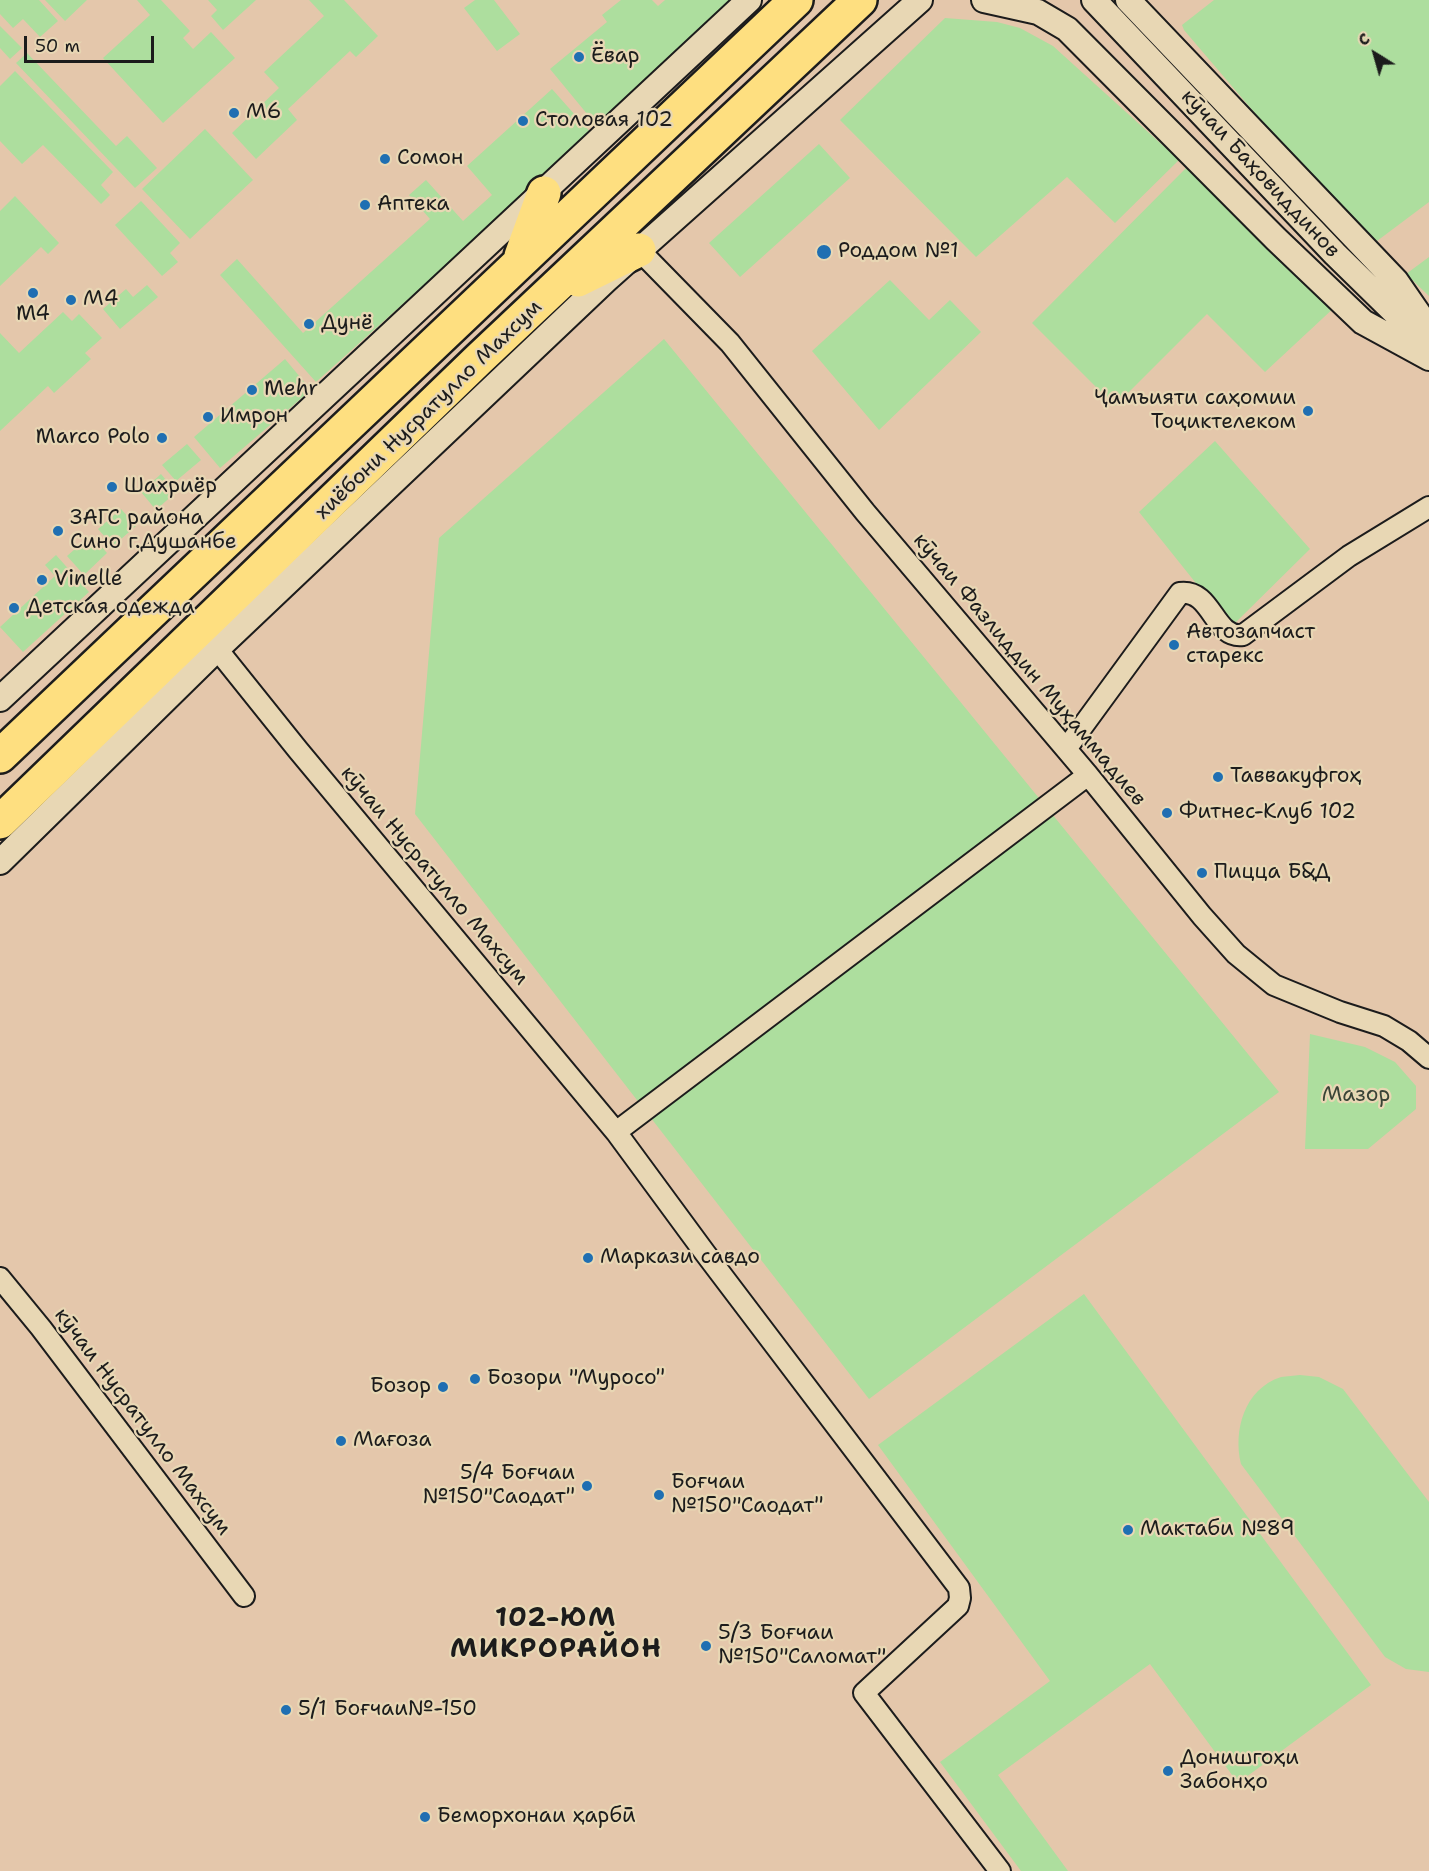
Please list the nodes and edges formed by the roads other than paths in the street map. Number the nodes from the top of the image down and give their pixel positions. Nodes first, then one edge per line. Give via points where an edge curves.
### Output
1 (749, 0) edge
2 (796, 0) edge
3 (860, 0) edge
4 (928, 0) edge
5 (984, 0) edge
6 (1094, 0) edge
7 (1128, 0) edge
8 (912, 8) edge
9 (544, 193) junction
10 (639, 250) junction
11 (519, 262) junction
12 (552, 292) junction
13 (450, 330) junction
14 (1428, 331) edge
15 (1429, 358) edge
16 (479, 359) junction
17 (1429, 507) edge
18 (217, 649) junction
19 (0, 699) edge
20 (1066, 749) junction
21 (0, 756) edge
22 (1088, 775) junction
23 (0, 822) edge
24 (0, 862) edge
25 (1429, 1058) edge
26 (616, 1132) junction
27 (0, 1278) edge
28 (244, 1596) dead end
29 (1000, 1871) edge

1 - 9 street
2 - 11 highway, хиёбони Нусратулло Махсум
3 - 12 highway, хиёбони Нусратулло Махсум
4 - 8 street
5 - 15 street via 1038,12 1067,29 1363,322
6 - 14 street, кӯчаи Баҳовиддинов via 1335,254
7 - 14 street via 1396,281
8 - 10 street
9 - 11 highway
9 - 19 street
10 - 12 highway
10 - 18 street
10 - 20 street, кӯчаи Фазлиддин Муҳаммадиев via 730,343 865,512
11 - 13 highway, хиёбони Нусратулло Махсум
12 - 16 highway, хиёбони Нусратулло Махсум
13 - 16 highway
13 - 21 highway, хиёбони Нусратулло Махсум
16 - 23 highway, хиёбони Нусратулло Махсум
17 - 20 street via 1349,556 1244,635 1228,633 1198,596 1180,593
18 - 24 street
18 - 26 street, кӯчаи Нусратулло Махсум
20 - 22 street, кӯчаи Фазлиддин Муҳаммадиев
22 - 25 street, кӯчаи Фазлиддин Муҳаммадиев via 1236,954 1274,985 1384,1026
22 - 26 street
26 - 29 street, кӯчаи Нусратулло Махсум via 959,1588 958,1606 864,1693
27 - 28 street, кӯчаи Нусратулло Махсум

